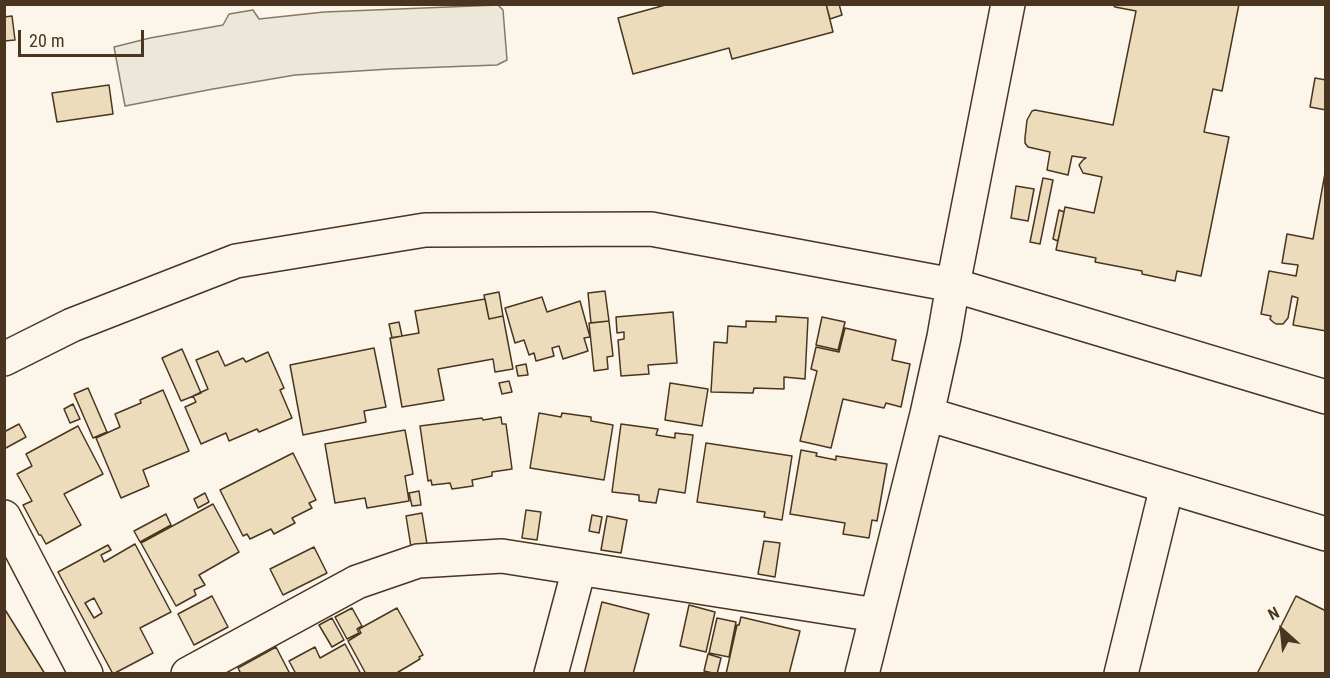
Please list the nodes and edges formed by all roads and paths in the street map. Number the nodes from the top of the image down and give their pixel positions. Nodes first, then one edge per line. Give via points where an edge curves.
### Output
1 (1008, 4) edge
2 (953, 285) junction
3 (4, 359) edge
4 (1326, 397) edge
5 (927, 414) junction
6 (1167, 486) junction
7 (4, 517) edge
8 (1326, 534) edge
9 (579, 569) junction
10 (876, 615) junction
11 (86, 674) edge
12 (188, 674) edge
13 (551, 674) edge
14 (862, 674) edge
15 (1121, 674) edge

1 - 2 street
2 - 3 street via 651,229 425,230 236,261 72,325
2 - 4 street
2 - 5 street
5 - 6 street
5 - 10 street
6 - 8 street
6 - 15 street
7 - 11 street
9 - 10 street
9 - 12 street via 502,556 418,561 357,582
9 - 13 street
10 - 14 street

